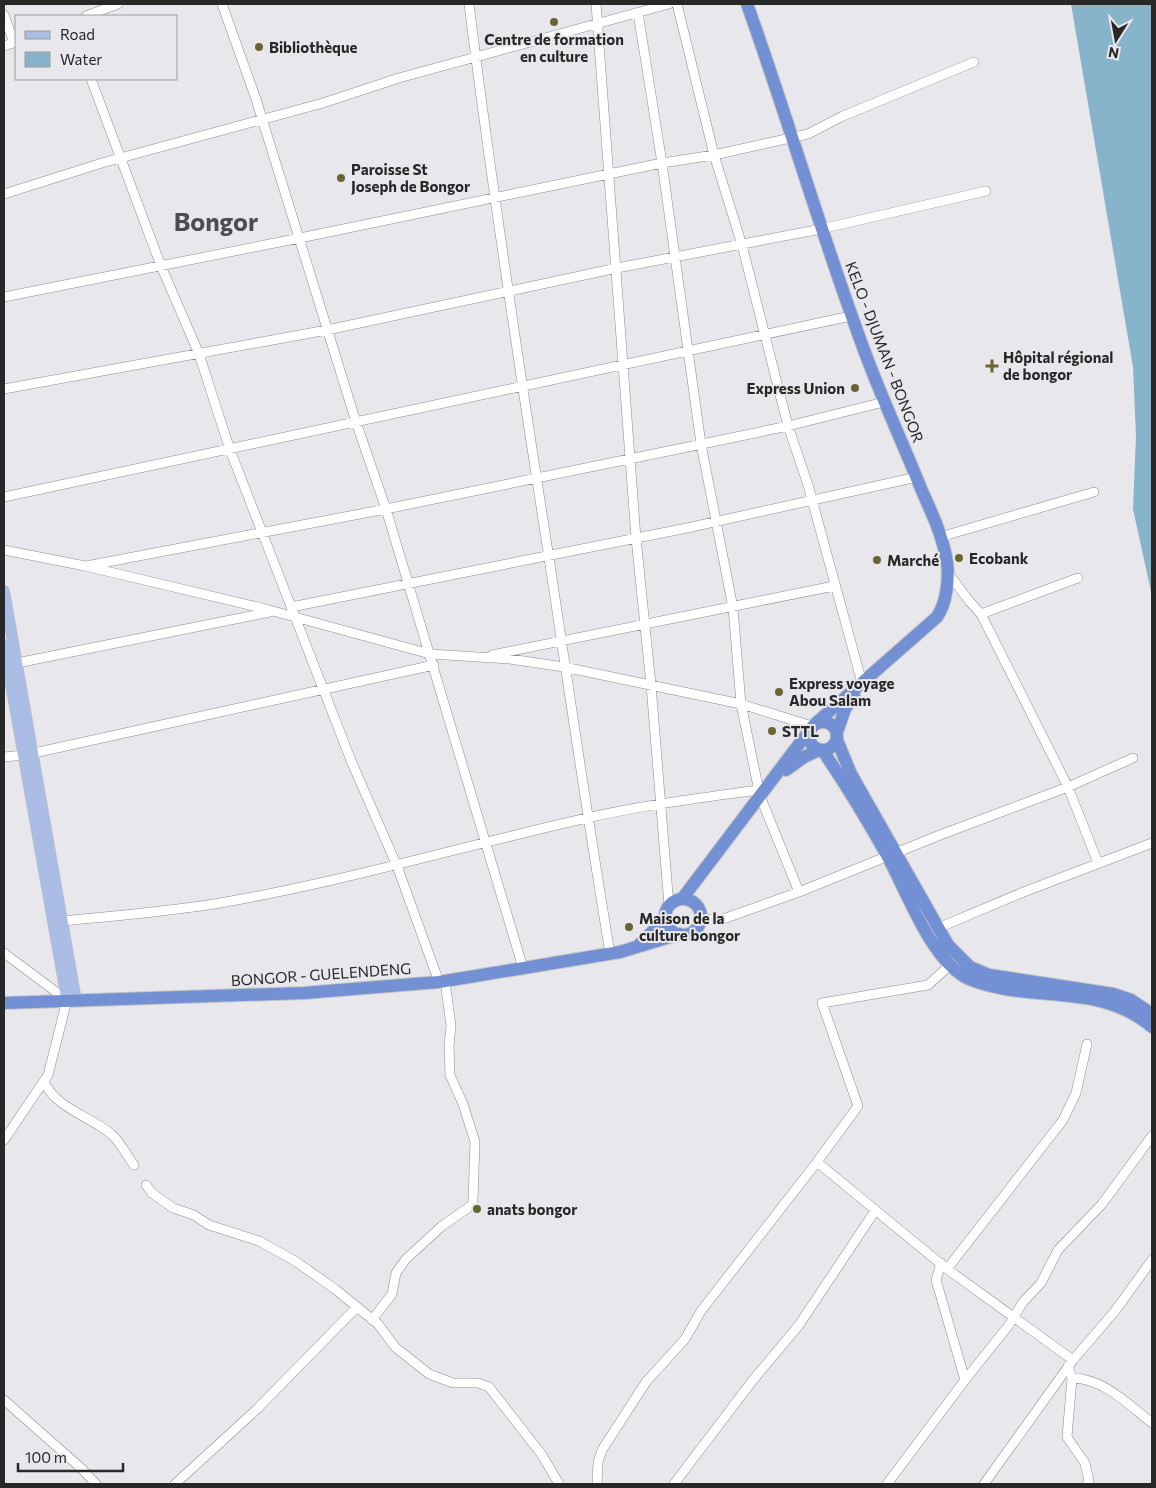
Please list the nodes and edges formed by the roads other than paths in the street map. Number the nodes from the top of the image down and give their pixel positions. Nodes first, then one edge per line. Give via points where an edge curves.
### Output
1 (118, 4) edge
2 (222, 4) edge
3 (469, 4) edge
4 (596, 4) edge
5 (669, 4) edge
6 (677, 4) edge
7 (747, 4) edge
8 (638, 13) junction
9 (4, 15) edge
10 (89, 15) edge
11 (598, 23) junction
12 (15, 42) edge
13 (4, 46) edge
14 (476, 59) junction
15 (974, 62) dead end
16 (91, 80) edge
17 (262, 120) junction
18 (793, 137) junction
19 (714, 155) junction
20 (122, 158) junction
21 (662, 163) junction
22 (610, 174) junction
23 (986, 191) dead end
24 (4, 194) edge
25 (493, 198) junction
26 (821, 229) junction
27 (300, 238) junction
28 (742, 245) junction
29 (674, 258) junction
30 (161, 266) junction
31 (617, 268) junction
32 (509, 291) junction
33 (4, 297) edge
34 (851, 316) junction
35 (327, 330) junction
36 (765, 333) junction
37 (688, 351) junction
38 (199, 354) junction
39 (624, 364) junction
40 (521, 386) junction
41 (4, 389) edge
42 (884, 402) junction
43 (356, 422) junction
44 (788, 426) junction
45 (701, 444) junction
46 (230, 450) junction
47 (630, 458) junction
48 (535, 477) junction
49 (917, 477) junction
50 (1094, 492) dead end
51 (4, 497) edge
52 (812, 502) junction
53 (386, 509) junction
54 (715, 522) junction
55 (263, 534) junction
56 (940, 537) junction
57 (636, 538) junction
58 (4, 550) edge
59 (548, 555) junction
60 (85, 566) junction
61 (948, 573) junction
62 (1078, 578) dead end
63 (409, 584) junction
64 (834, 586) junction
65 (4, 591) edge
66 (291, 607) junction
67 (732, 608) junction
68 (273, 611) junction
69 (982, 614) junction
70 (294, 617) junction
71 (645, 624) junction
72 (561, 641) junction
73 (4, 645) edge
74 (430, 654) junction
75 (479, 657) junction
76 (9, 664) edge
77 (434, 665) junction
78 (564, 667) junction
79 (862, 683) junction
80 (651, 685) junction
81 (325, 689) junction
82 (741, 704) junction
83 (812, 727) junction
84 (837, 736) junction
85 (821, 751) junction
86 (29, 754) junction
87 (4, 757) edge
88 (1133, 758) dead end
89 (775, 779) junction
90 (1068, 787) junction
91 (759, 793) junction
92 (661, 804) junction
93 (587, 818) junction
94 (1152, 843) edge
95 (484, 844) junction
96 (892, 854) junction
97 (1098, 863) junction
98 (398, 866) junction
99 (704, 870) junction
100 (799, 892) junction
101 (682, 899) junction
102 (669, 906) junction
103 (700, 915) junction
104 (665, 919) junction
105 (63, 921) junction
106 (938, 928) junction
107 (680, 934) junction
108 (637, 947) junction
109 (4, 953) edge
110 (610, 953) junction
111 (950, 964) junction
112 (523, 968) junction
113 (442, 982) junction
114 (72, 1000) junction
115 (4, 1003) edge
116 (1152, 1014) edge
117 (1152, 1026) edge
118 (1087, 1044) dead end
119 (44, 1082) junction
120 (1152, 1136) edge
121 (4, 1140) edge
122 (818, 1162) junction
123 (134, 1165) dead end
124 (146, 1185) dead end
125 (875, 1211) junction
126 (1152, 1260) edge
127 (944, 1266) junction
128 (357, 1307) junction
129 (1014, 1317) junction
130 (372, 1320) junction
131 (1071, 1363) junction
132 (1072, 1378) junction
133 (964, 1380) junction
134 (4, 1400) edge
135 (1152, 1423) edge
136 (96, 1484) edge
137 (175, 1484) edge
138 (559, 1484) edge
139 (597, 1484) edge
140 (674, 1484) edge
141 (887, 1484) edge
142 (984, 1484) edge
143 (1087, 1484) edge

1 - 10 street
2 - 17 street
3 - 14 street
4 - 11 street
5 - 8 street
6 - 19 street
7 - 18 highway, KELO - DJUMAN - BONGOR
8 - 11 street
8 - 21 street
9 - 12 street
11 - 14 street
11 - 22 street
12 - 13 street
14 - 17 street via 399,78
14 - 25 street
15 - 18 street via 843,116 808,134
16 - 20 street
17 - 20 street
17 - 27 street
18 - 19 street
18 - 26 highway, KELO - DJUMAN - BONGOR
19 - 21 street
19 - 28 street
20 - 24 street
20 - 30 street
21 - 22 street
21 - 29 street
22 - 25 street
22 - 31 street
23 - 26 street
25 - 27 street
25 - 32 street
26 - 28 street
26 - 34 highway, KELO - DJUMAN - BONGOR
27 - 30 street
27 - 35 street
28 - 29 street
28 - 36 street
29 - 31 street
29 - 37 street
30 - 33 street
30 - 38 street
31 - 32 street
31 - 39 street
32 - 35 street
32 - 40 street
34 - 36 street
34 - 42 highway, KELO - DJUMAN - BONGOR
35 - 38 street
35 - 43 street
36 - 37 street
36 - 44 street
37 - 39 street
37 - 45 street
38 - 41 street
38 - 46 street
39 - 40 street
39 - 47 street
40 - 43 street
40 - 48 street
42 - 44 street
42 - 49 highway, KELO - DJUMAN - BONGOR
43 - 46 street
43 - 53 street
44 - 45 street
44 - 52 street
45 - 47 street
45 - 54 street
46 - 51 street
46 - 55 street
47 - 48 street
47 - 57 street
48 - 53 street
48 - 59 street
49 - 52 street
49 - 56 highway, KELO - DJUMAN - BONGOR
50 - 56 street
52 - 54 street
52 - 64 street
53 - 55 street
53 - 63 street
54 - 57 street
54 - 67 street
55 - 60 street
55 - 66 street
56 - 61 highway, KELO - DJUMAN - BONGOR
57 - 59 street
57 - 71 street
58 - 60 street
59 - 63 street
59 - 72 street
60 - 68 street
61 - 69 street
61 - 79 highway, KELO - DJUMAN - BONGOR via 943,605 937,617
62 - 69 street
63 - 66 street
63 - 74 street
64 - 67 street
64 - 79 street
65 - 76 main road
66 - 70 street
67 - 71 street
67 - 82 street
68 - 70 street
68 - 76 street
69 - 90 street
70 - 74 street
70 - 81 street
71 - 72 street
71 - 80 street
72 - 75 street
72 - 78 street
73 - 76 main road
74 - 75 street
74 - 77 street
75 - 78 street
76 - 86 main road
77 - 81 street
77 - 95 street
78 - 80 street
78 - 93 street
79 - 83 highway, KELO - DJUMAN - BONGOR
79 - 84 highway, KELO - DJUMAN - BONGOR via 845,709
80 - 82 street
80 - 92 street
81 - 86 street
81 - 98 street via 352,763
82 - 83 street
82 - 91 street
83 - 84 highway via 822,722 830,724
83 - 85 highway via 810,743
83 - 89 highway, KELO - DJUMAN - BONGOR
84 - 85 highway via 833,746
84 - 96 highway via 851,774
85 - 89 highway, KELO - DJUMAN - BONGOR via 804,757
85 - 96 highway
86 - 87 street
86 - 105 main road
86 - 114 main road
88 - 90 street
89 - 91 highway, KELO - DJUMAN - BONGOR
90 - 96 street
90 - 97 street
91 - 92 street
91 - 99 highway, KELO - DJUMAN - BONGOR
91 - 100 street
92 - 93 street
92 - 102 street
93 - 95 street
93 - 110 street
94 - 97 street
95 - 98 street
95 - 112 street
96 - 100 street
96 - 106 highway
96 - 111 highway via 928,933
97 - 106 street
98 - 105 street via 213,904
98 - 113 street
99 - 101 highway, KELO - DJUMAN - BONGOR
99 - 103 highway via 699,888
100 - 103 street via 723,919
101 - 102 highway
101 - 103 highway via 692,902
102 - 104 highway
103 - 107 highway via 695,929
104 - 107 highway via 670,929
104 - 108 highway
105 - 114 main road
106 - 116 highway via 958,957 970,967 989,975 1114,994 1132,1000
107 - 108 highway, BONGOR - GUELENDENG
108 - 110 highway, BONGOR - GUELENDENG
109 - 114 street
110 - 112 highway, BONGOR - GUELENDENG
111 - 117 highway via 966,977 988,986 1111,1002 1127,1008
111 - 122 street via 928,985 822,1003 858,1106
112 - 113 highway, BONGOR - GUELENDENG
113 - 114 highway, BONGOR - GUELENDENG via 304,993
113 - 130 street via 451,1026 450,1075 475,1142 472,1205 442,1226 406,1259 396,1273 392,1294
114 - 115 highway, BONGOR - GUELENDENG
114 - 119 street
118 - 127 street via 1076,1093 1063,1120
119 - 121 street
119 - 123 street via 48,1090 77,1115 114,1136
120 - 129 street via 1098,1208 1058,1250 1041,1283
122 - 125 street
122 - 139 street via 701,1311 685,1339 641,1389 602,1450
124 - 128 street via 173,1208 194,1215 209,1225 269,1246
125 - 127 street
125 - 140 street via 799,1325
126 - 131 street
127 - 129 street
127 - 133 street via 936,1280
128 - 130 street
128 - 137 street via 256,1410
129 - 131 street
129 - 133 street
130 - 138 street via 383,1328 395,1347 429,1374 453,1383 478,1383 489,1388 542,1455
131 - 132 street
131 - 142 street
132 - 135 street via 1103,1386
132 - 143 street via 1067,1437 1085,1463
133 - 141 street
134 - 136 street

